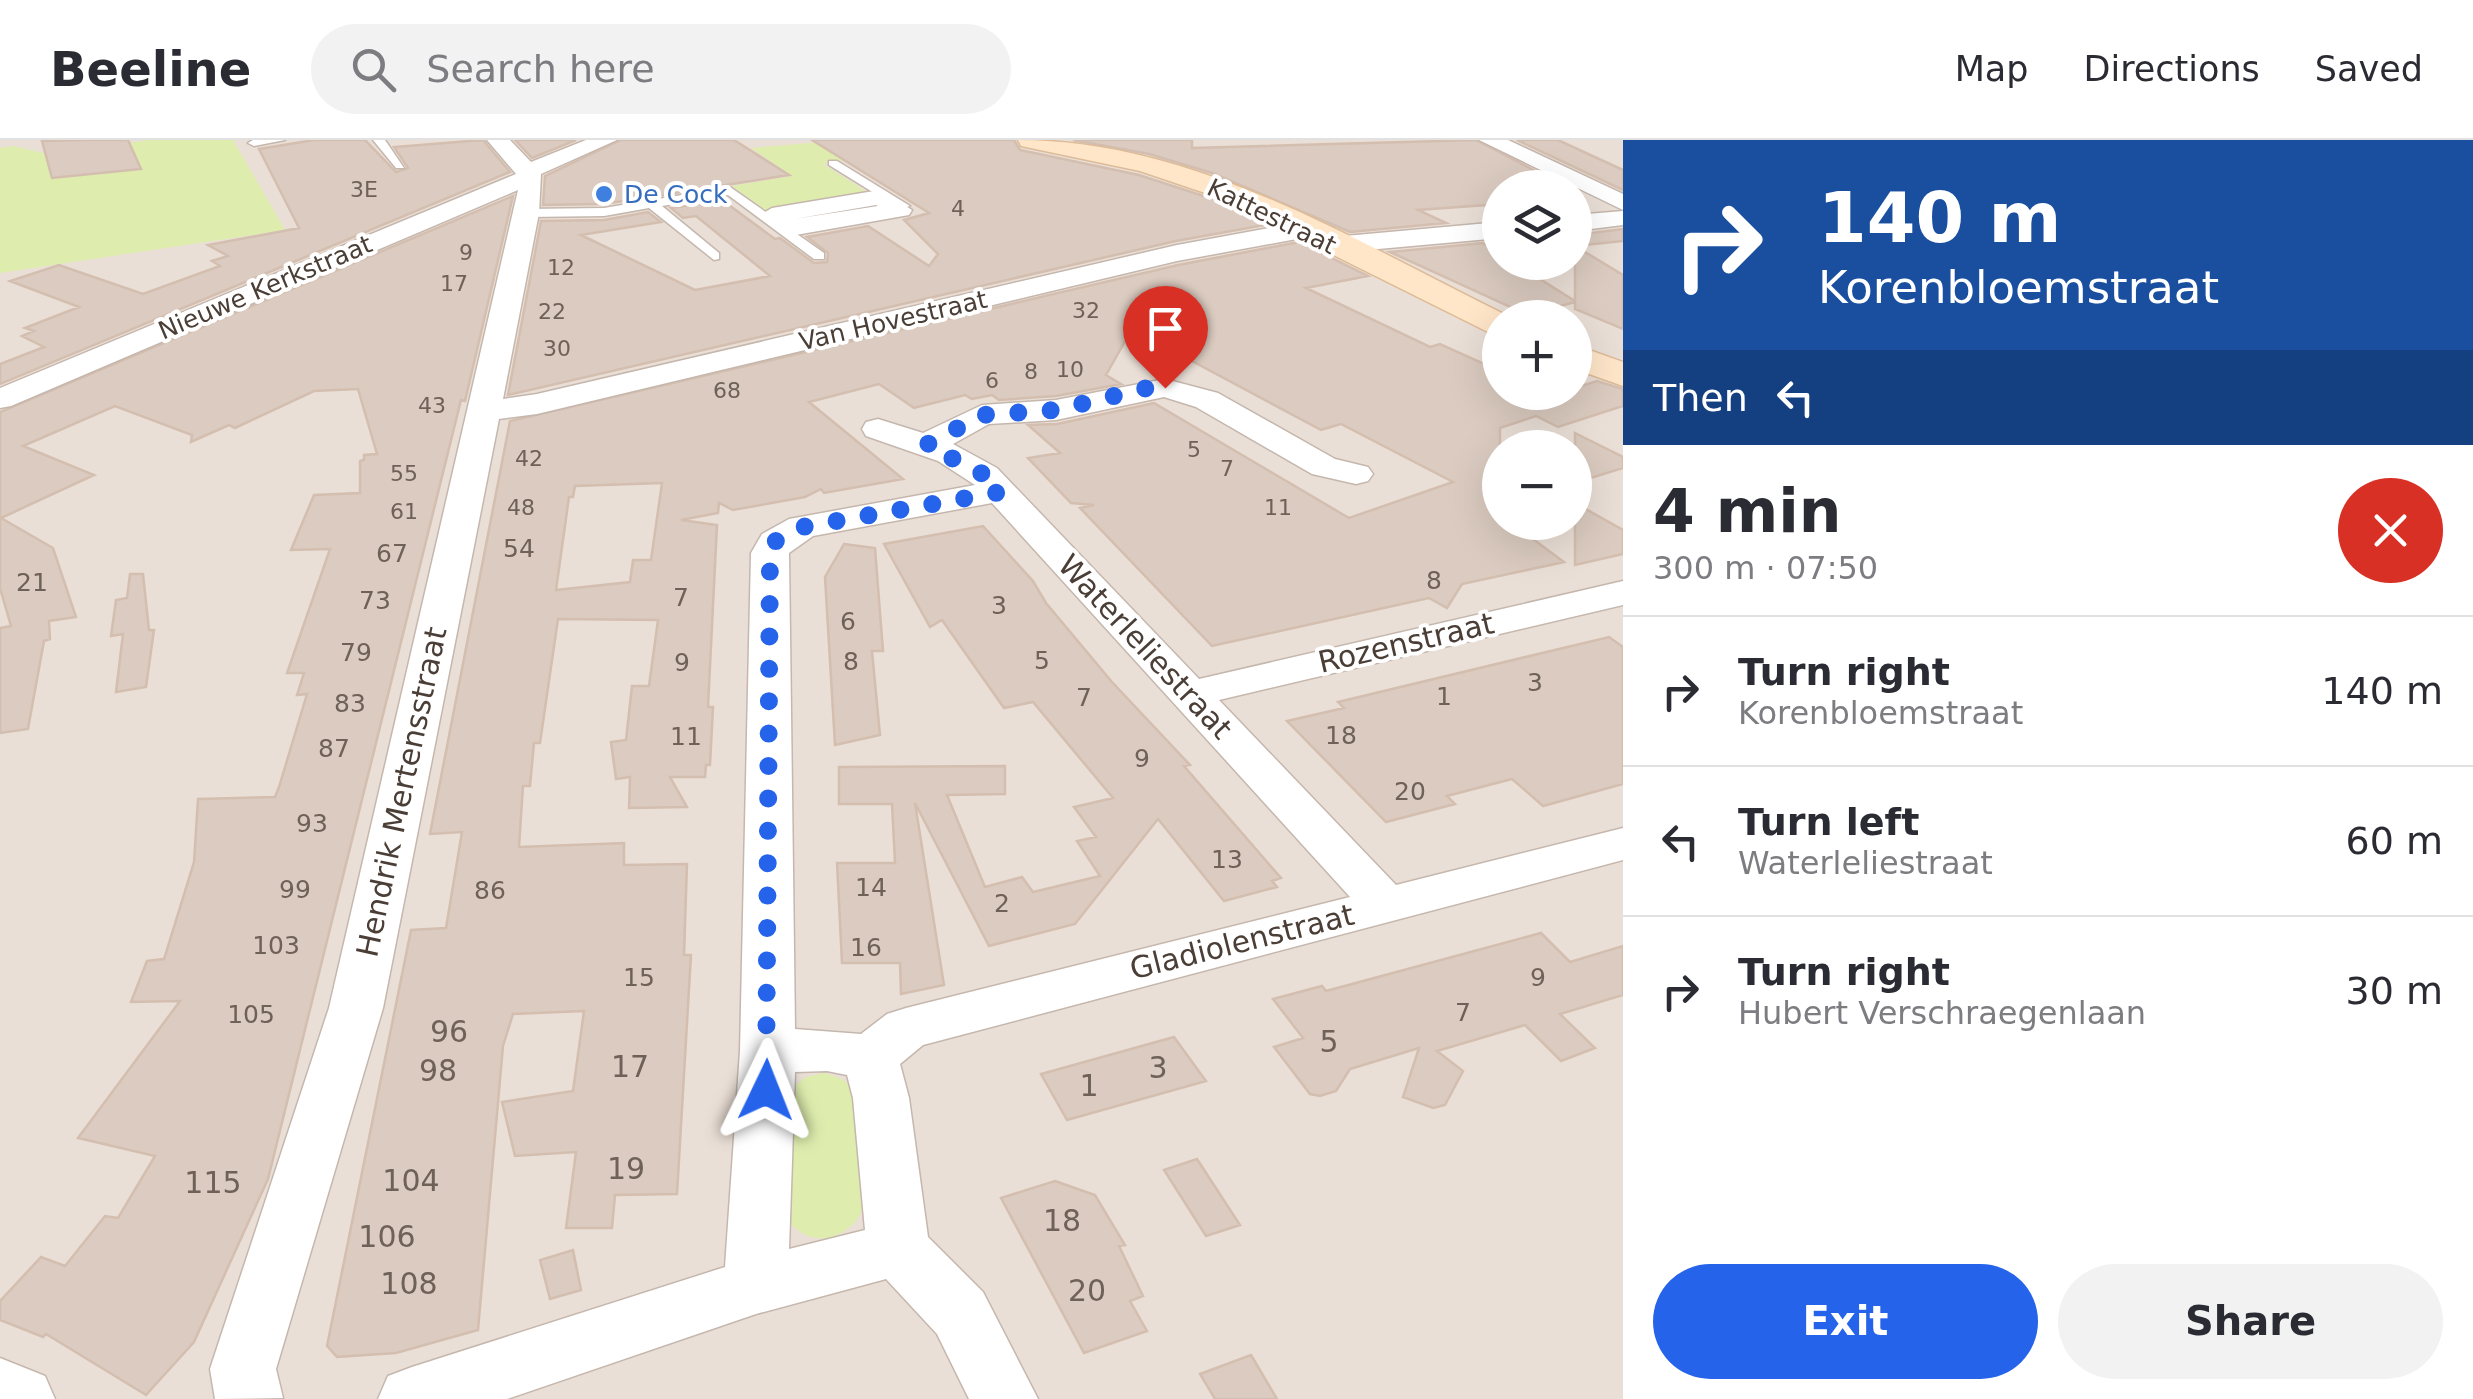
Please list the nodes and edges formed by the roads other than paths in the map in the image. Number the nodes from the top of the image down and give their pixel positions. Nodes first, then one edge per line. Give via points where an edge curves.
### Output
1 (279, 140) edge
2 (379, 140) edge
3 (498, 140) edge
4 (606, 140) edge
5 (1031, 140) edge
6 (1490, 140) edge
7 (254, 143) dead end
8 (833, 164) dead end
9 (400, 166) dead end
10 (529, 187) junction
11 (1623, 203) edge
12 (652, 204) junction
13 (1623, 218) edge
14 (1592, 221) edge
15 (788, 230) junction
16 (1302, 230) junction
17 (1482, 232) edge
18 (1334, 246) junction
19 (714, 256) dead end
20 (819, 256) dead end
21 (1482, 317) edge
22 (1592, 362) edge
23 (1623, 374) edge
24 (0, 399) edge
25 (484, 411) junction
26 (878, 429) dead end
27 (926, 445) junction
28 (1356, 474) dead end
29 (1001, 492) junction
30 (1623, 592) edge
31 (1189, 694) junction
32 (1623, 844) edge
33 (1386, 905) junction
34 (768, 1051) junction
35 (870, 1057) junction
36 (898, 1249) junction
37 (756, 1286) junction
38 (0, 1390) edge
39 (22, 1399) edge
40 (249, 1399) edge
41 (412, 1399) edge
42 (1004, 1399) edge

1 - 7 lane
2 - 9 lane
3 - 10 street
4 - 10 street, Nieuwe Kerkstraat
5 - 16 street, Kattestraat via 1192,178
6 - 11 street
8 - 15 lane via 910,210
10 - 12 lane via 604,212
10 - 24 street, Nieuwe Kerkstraat
10 - 25 street, Hendrik Mertensstraat
12 - 15 lane via 730,190
12 - 19 lane
13 - 14 street
15 - 20 lane
16 - 18 street, Kattestraat
16 - 25 street, Van Hovestraat
17 - 18 street
18 - 21 street, Kattestraat
22 - 23 street
25 - 40 street, Hendrik Mertensstraat via 356,1008 243,1369
26 - 27 street, Waterleliestraat
27 - 28 street via 982,415 1056,410 1165,388 1207,400 1324,467
27 - 29 street, Waterleliestraat via 985,475
29 - 31 street, Waterleliestraat
29 - 34 street via 802,527 774,542
30 - 31 street, Rozenstraat
31 - 33 street, Waterleliestraat
32 - 33 street, Gladiolenstraat
33 - 35 street, Gladiolenstraat via 906,1029
34 - 35 street
34 - 37 street
35 - 36 street
36 - 37 street
36 - 42 street via 960,1313
37 - 41 street
38 - 39 street

